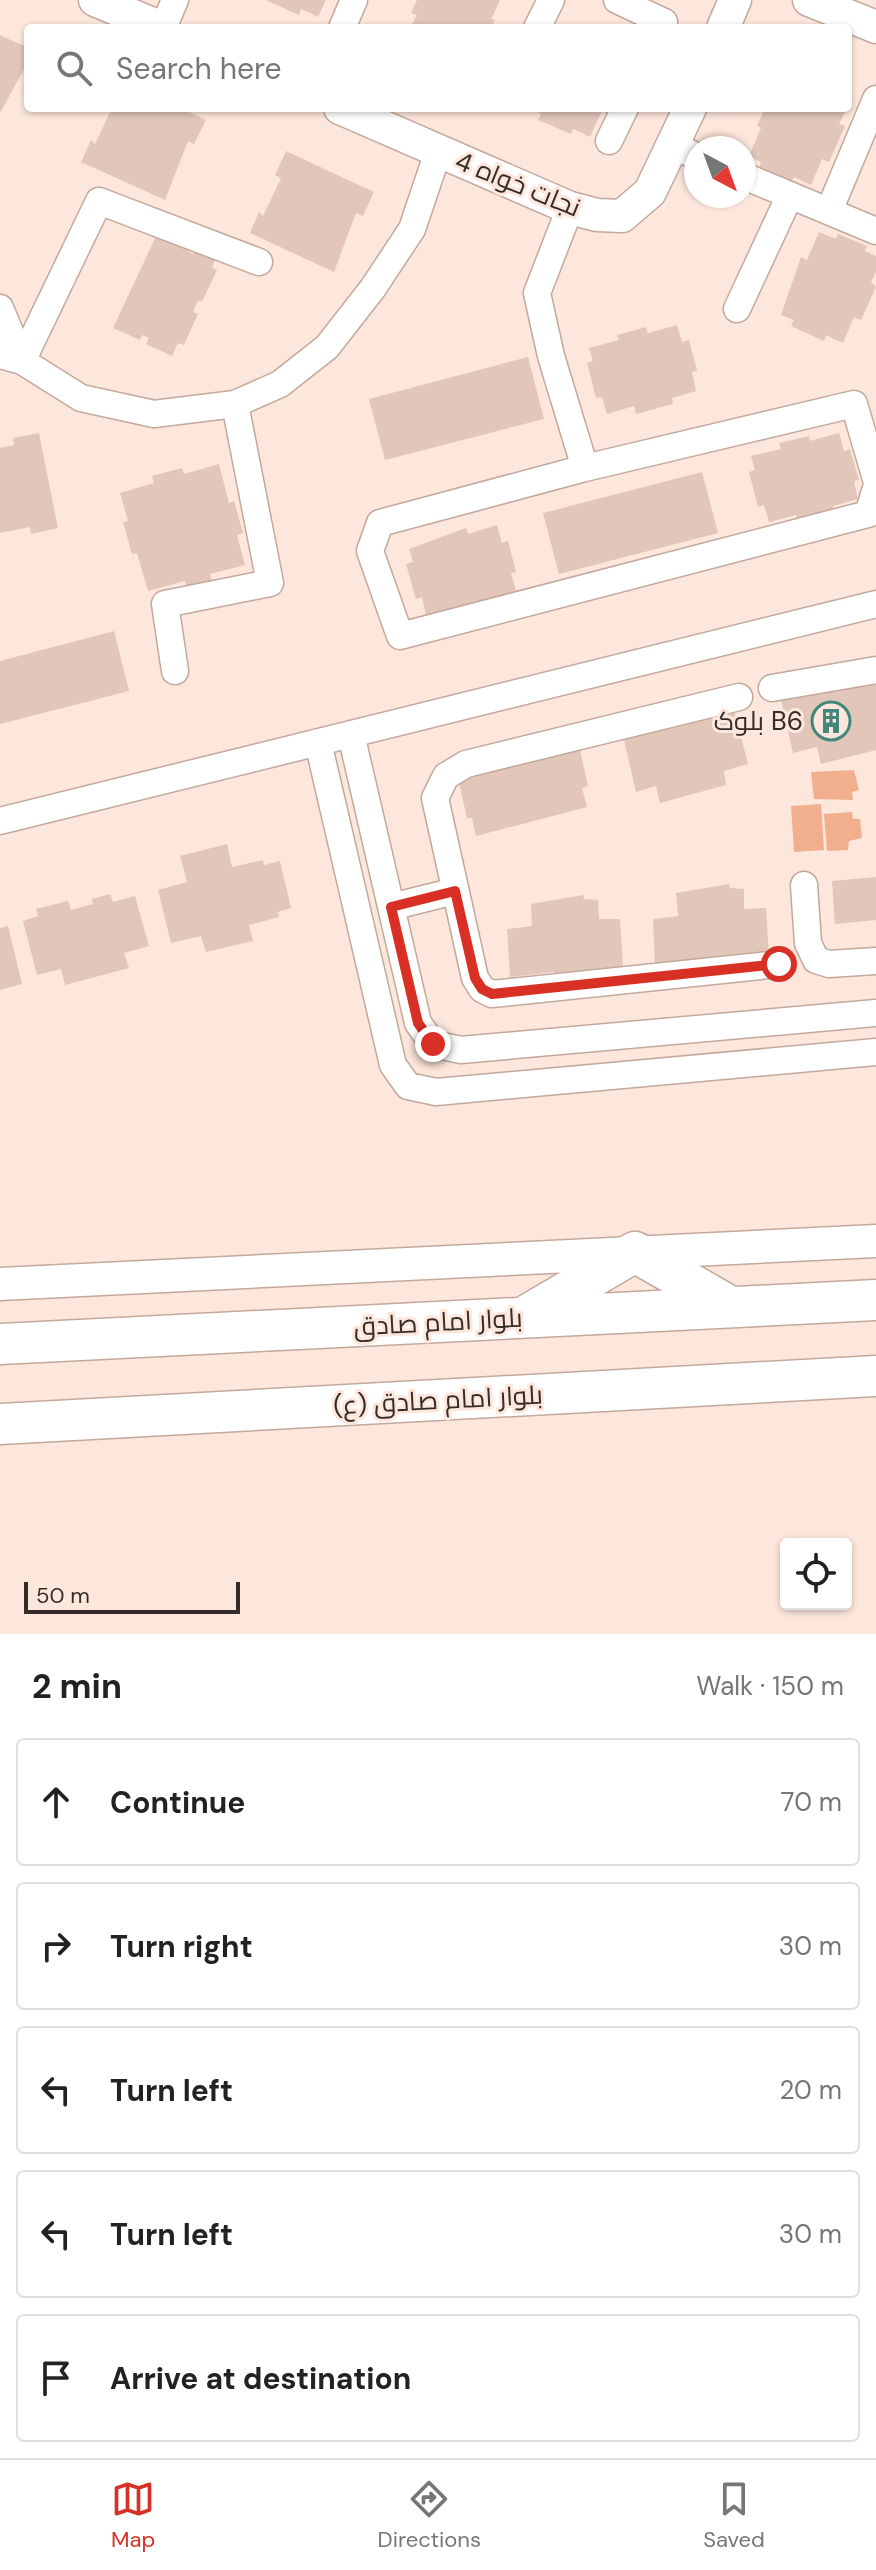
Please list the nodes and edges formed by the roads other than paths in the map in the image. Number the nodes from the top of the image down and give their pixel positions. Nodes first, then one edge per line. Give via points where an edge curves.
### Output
1 (95, 0) edge
2 (175, 0) edge
3 (354, 0) edge
4 (551, 0) edge
5 (617, 0) edge
6 (735, 0) edge
7 (809, 0) edge
8 (667, 17) edge
9 (153, 24) edge
10 (165, 24) edge
11 (344, 24) edge
12 (539, 24) edge
13 (725, 24) edge
14 (876, 27) edge
15 (876, 99) edge
16 (349, 112) edge
17 (623, 112) edge
18 (690, 112) edge
19 (687, 136) edge
20 (609, 141) dead end
21 (438, 152) junction
22 (684, 152) edge
23 (756, 181) edge
24 (790, 195) junction
25 (570, 208) junction
26 (829, 211) junction
27 (876, 231) edge
28 (259, 262) dead end
29 (0, 308) edge
30 (737, 309) dead end
31 (11, 358) edge
32 (235, 404) junction
33 (585, 468) junction
34 (876, 479) edge
35 (876, 488) edge
36 (876, 604) edge
37 (876, 670) edge
38 (175, 671) dead end
39 (772, 688) dead end
40 (739, 697) dead end
41 (351, 734) junction
42 (318, 742) junction
43 (0, 821) edge
44 (804, 885) dead end
45 (455, 891) junction
46 (391, 907) junction
47 (876, 961) edge
48 (779, 964) dead end
49 (876, 1013) edge
50 (876, 1052) edge
51 (876, 1241) edge
52 (635, 1252) junction
53 (0, 1284) edge
54 (876, 1300) edge
55 (731, 1307) junction
56 (522, 1318) junction
57 (0, 1344) edge
58 (876, 1376) edge
59 (0, 1424) edge

1 - 9 street
2 - 10 street
3 - 11 street
4 - 12 street
5 - 8 street
6 - 13 street
7 - 14 street
15 - 26 street
16 - 21 street, نجات خواه 4
17 - 20 street
18 - 19 street, نجات خواه 4
21 - 25 street, نجات خواه 4
21 - 32 street via 412,229 327,347 280,384
22 - 25 street, نجات خواه 4 via 622,216
23 - 24 street
24 - 26 street
24 - 30 street
25 - 33 street via 537,293
26 - 27 street
28 - 31 street via 99,201
29 - 31 street
31 - 32 street via 81,398 154,414
32 - 38 street via 270,583 165,604
33 - 34 street via 854,404
33 - 35 street via 380,523 370,551 400,636 868,514
36 - 41 street
37 - 39 street
40 - 45 street via 455,769 435,798
41 - 42 street
41 - 46 street
42 - 43 street
42 - 50 street via 390,1054 408,1086 436,1092
44 - 47 street via 808,943 816,960
45 - 46 street
45 - 48 street via 475,978 492,994
46 - 49 street via 418,1023 433,1044 461,1050
51 - 52 street
52 - 53 street
52 - 55 main road
52 - 56 main road
54 - 55 main road, بلوار امام صادق
55 - 56 main road, بلوار امام صادق
56 - 57 main road, بلوار امام صادق
58 - 59 main road, بلوار امام صادق (ع)

